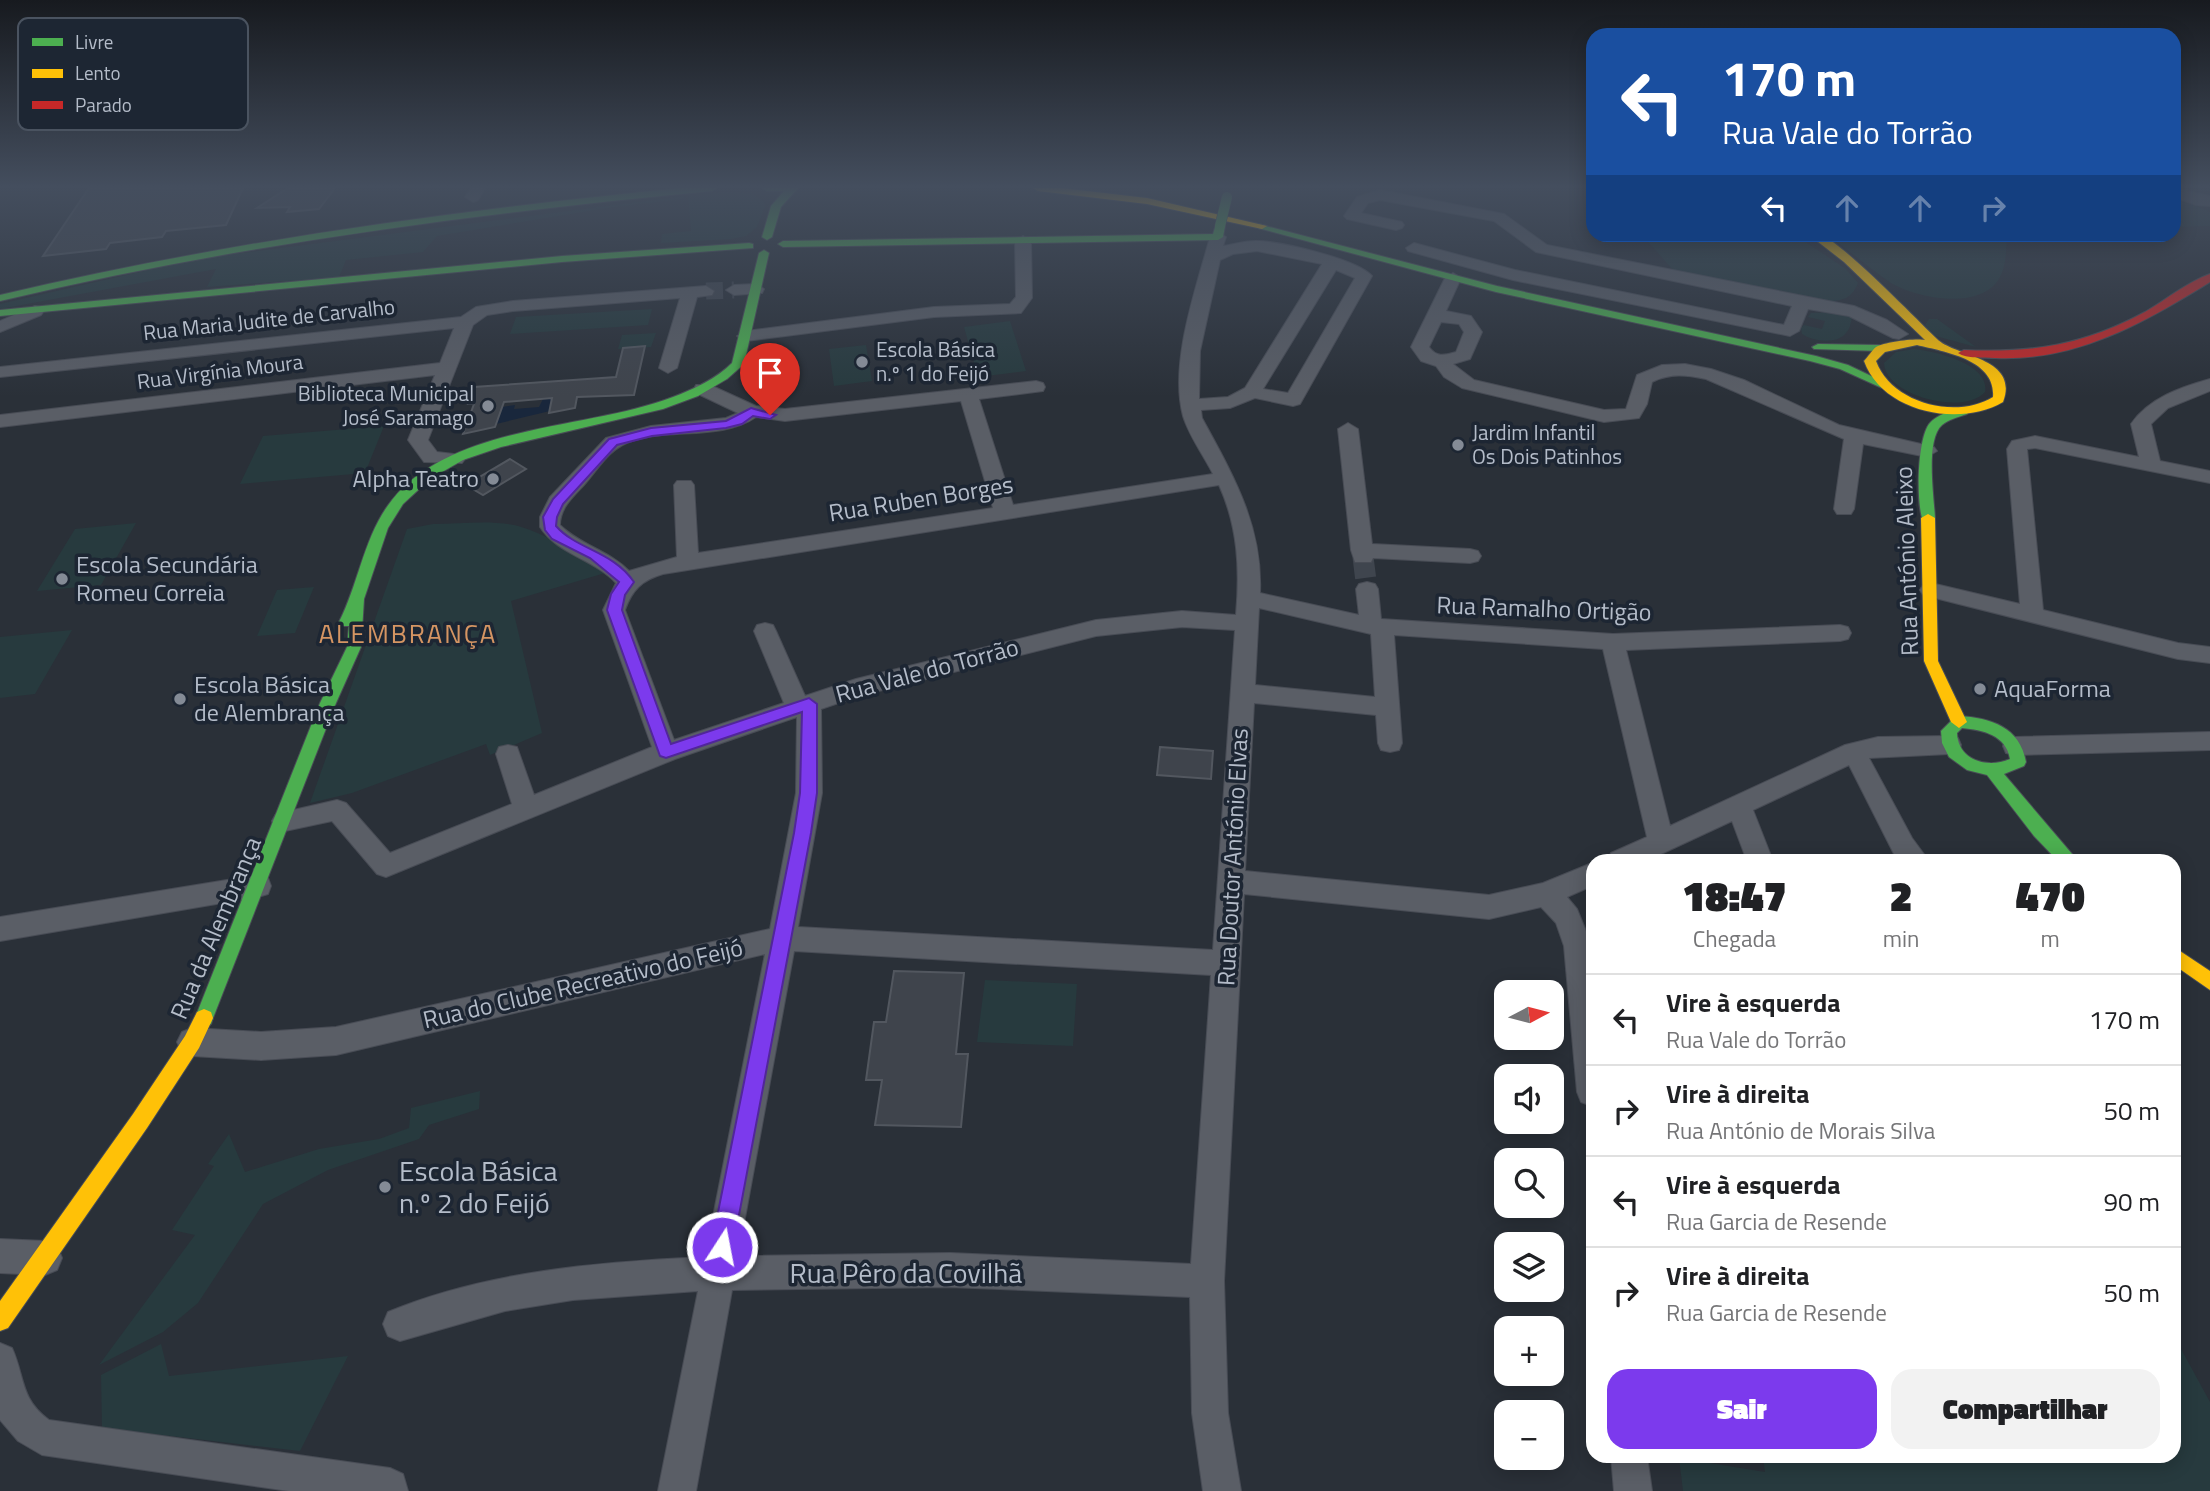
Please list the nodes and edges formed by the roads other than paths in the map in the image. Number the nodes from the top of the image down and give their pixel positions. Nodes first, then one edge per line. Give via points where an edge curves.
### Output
1 (135, 258) edge
2 (183, 258) edge
3 (566, 258) edge
4 (763, 258) edge
5 (1023, 258) edge
6 (1213, 258) edge
7 (1313, 258) edge
8 (1381, 258) edge
9 (1417, 258) edge
10 (1449, 258) edge
11 (1584, 258) edge
12 (1847, 258) edge
13 (1332, 262) junction
14 (2210, 277) edge
15 (1453, 278) junction
16 (1872, 280) junction
17 (0, 289) edge
18 (756, 289) junction
19 (734, 290) tunnel mouth
20 (0, 298) edge
21 (1801, 304) junction
22 (1832, 307) junction
23 (1894, 307) junction
24 (36, 311) junction
25 (0, 313) edge
26 (1434, 318) junction
27 (466, 322) junction
28 (0, 327) edge
29 (744, 341) junction
30 (1890, 342) junction
31 (1936, 345) junction
32 (1955, 351) junction
33 (1442, 362) junction
34 (2074, 362) dead end
35 (446, 368) junction
36 (668, 368) dead end
37 (0, 372) edge
38 (1882, 384) junction
39 (2210, 385) edge
40 (707, 386) junction
41 (1036, 387) dead end
42 (1252, 393) junction
43 (1896, 393) junction
44 (2001, 393) junction
45 (969, 394) junction
46 (1190, 405) junction
47 (1963, 411) junction
48 (751, 412) junction
49 (0, 421) edge
50 (1348, 429) dead end
51 (1854, 435) junction
52 (1928, 443) junction
53 (462, 456) junction
54 (429, 465) junction
55 (2151, 466) junction
56 (2210, 477) edge
57 (1226, 478) junction
58 (684, 485) dead end
59 (1844, 509) dead end
60 (1005, 513) junction
61 (382, 535) junction
62 (1470, 556) dead end
63 (688, 562) junction
64 (626, 582) junction
65 (1367, 589) tunnel mouth
66 (1931, 590) junction
67 (1249, 598) junction
68 (358, 601) junction
69 (2032, 616) junction
70 (1247, 623) junction
71 (1377, 627) junction
72 (765, 631) dead end
73 (1840, 633) dead end
74 (1613, 642) junction
75 (2210, 655) edge
76 (1243, 694) junction
77 (328, 703) junction
78 (804, 705) junction
79 (1388, 707) junction
80 (1954, 734) junction
81 (2210, 741) edge
82 (1390, 743) dead end
83 (2015, 746) junction
84 (666, 752) junction
85 (1854, 752) junction
86 (508, 754) dead end
87 (1993, 772) junction
88 (1739, 806) junction
89 (526, 809) junction
90 (285, 821) junction
91 (1661, 842) junction
92 (1635, 854) edge
93 (1757, 854) edge
94 (1910, 854) edge
95 (2062, 854) edge
96 (1586, 877) edge
97 (1231, 881) junction
98 (258, 886) junction
99 (1547, 894) junction
100 (0, 929) edge
101 (782, 938) junction
102 (2181, 960) edge
103 (1226, 963) junction
104 (2210, 982) edge
105 (1586, 1029) edge
106 (192, 1042) junction
107 (0, 1256) edge
108 (45, 1258) junction
109 (717, 1273) junction
110 (1207, 1282) junction
111 (0, 1320) edge
112 (400, 1324) dead end
113 (0, 1360) edge
114 (1630, 1463) edge
115 (389, 1491) edge
116 (677, 1491) edge
117 (1222, 1491) edge
118 (1633, 1491) edge

1 - 17 main road
2 - 20 main road
3 - 24 main road
4 - 18 main road
5 - 29 street via 1024,298 1015,309 911,315
6 - 46 street, Rua Doutor António Elvas via 1189,375
7 - 13 street
8 - 15 main road
9 - 30 main road via 1496,279 1764,336 1840,349
10 - 21 street via 1513,275 1790,331
11 - 21 street
12 - 16 main road
13 - 42 street
13 - 42 street via 1364,276 1293,400
14 - 32 main road via 2117,333 2086,344 2016,356
15 - 26 street
15 - 38 main road via 1812,358
16 - 22 street via 1872,291 1865,299
16 - 23 main road
18 - 19 street
18 - 29 main road
21 - 22 street
22 - 30 street via 1866,316
23 - 30 main road
23 - 31 main road
24 - 25 main road
24 - 28 street
26 - 33 street via 1420,347 1427,357
26 - 33 street via 1465,320 1473,332 1464,355
27 - 35 street
27 - 36 street, Rua Maria Judite de Carvalho via 474,314 494,308 698,292
27 - 37 street, Rua Maria Judite de Carvalho
29 - 40 main road, Rua da Alembrança
30 - 31 main road
30 - 38 main road via 1872,355 1869,363
31 - 32 main road
32 - 44 main road via 1997,377
33 - 51 street via 1468,384 1620,417 1632,414 1643,379 1651,372 1685,370 1751,389
34 - 44 main road via 2019,374
35 - 49 street, Rua Virgínia Moura
35 - 54 street via 419,436
38 - 43 main road
39 - 55 street via 2152,410 2144,418 2141,424
40 - 48 street via 733,407
40 - 53 main road, Rua da Alembrança via 669,404
41 - 45 street
42 - 46 street via 1233,402
43 - 47 main road via 1923,405
43 - 52 main road, Rua António Aleixo via 1919,414
44 - 47 main road via 1993,404
45 - 48 street via 785,415
45 - 60 street
46 - 57 street, Rua Doutor António Elvas
47 - 52 main road, Rua António Aleixo via 1941,419
48 - 64 street via 726,424 651,432 613,442 557,502 550,517 557,536 595,555
50 - 62 street via 1363,554
51 - 52 street
51 - 59 street
52 - 66 main road, Rua António Aleixo
53 - 54 street
53 - 61 main road, Rua da Alembrança
54 - 61 main road, Rua da Alembrança via 386,516
55 - 56 street
55 - 69 street via 2035,442 2025,442 2017,449
57 - 60 street, Rua Ruben Borges
57 - 67 street, Rua Doutor António Elvas via 1247,534
58 - 63 street
60 - 63 street, Rua Ruben Borges
61 - 68 main road, Rua da Alembrança
63 - 64 street, Rua Ruben Borges via 642,573
64 - 84 street via 614,610
65 - 71 street
66 - 69 street
66 - 80 main road, Rua António Aleixo via 1931,661
67 - 70 street, Rua Doutor António Elvas
67 - 71 street, Rua Ramalho Ortigão
68 - 77 main road, Rua da Alembrança via 357,636
68 - 77 main road, Rua da Alembrança via 331,658
69 - 75 street
70 - 76 street, Rua Doutor António Elvas
70 - 78 street, Rua Vale do Torrão via 1182,619 1096,628
71 - 74 street, Rua Ramalho Ortigão
71 - 79 street
72 - 78 street
73 - 74 street, Rua Ramalho Ortigão
74 - 91 street
76 - 79 street
76 - 97 street, Rua Doutor António Elvas
77 - 90 main road, Rua da Alembrança
78 - 84 street, Rua Vale do Torrão
78 - 101 street via 808,793
79 - 82 street
80 - 83 main road via 1971,722 1996,730
80 - 85 street
80 - 87 main road via 1962,760
81 - 83 street
83 - 87 main road via 2018,762 2013,768
84 - 89 street, Rua Vale do Torrão
85 - 88 street
85 - 94 street
86 - 89 street
87 - 95 main road
88 - 91 street
88 - 93 street
89 - 90 street, Rua Vale do Torrão via 386,866 337,810
90 - 98 main road, Rua da Alembrança
91 - 92 street
96 - 99 street
97 - 99 street via 1489,907
97 - 103 street, Rua Doutor António Elvas
98 - 100 street
98 - 106 main road, Rua da Alembrança via 214,1000
99 - 105 street via 1567,917 1578,946
101 - 103 street, Rua do Clube Recreativo do Feijó
101 - 106 street, Rua do Clube Recreativo do Feijó via 336,1041 261,1046
101 - 109 street
102 - 104 main road
103 - 110 street, Rua Doutor António Elvas
106 - 108 main road, Rua da Alembrança
107 - 108 street
108 - 111 main road, Rua da Alembrança
109 - 110 street, Rua Pêro da Covilhã via 950,1270
109 - 112 street, Rua Pêro da Covilhã via 573,1283 505,1294
109 - 116 street
110 - 117 street, Rua Doutor António Elvas via 1210,1413
113 - 115 street via 7,1394 20,1422 42,1437 390,1487
114 - 118 street

